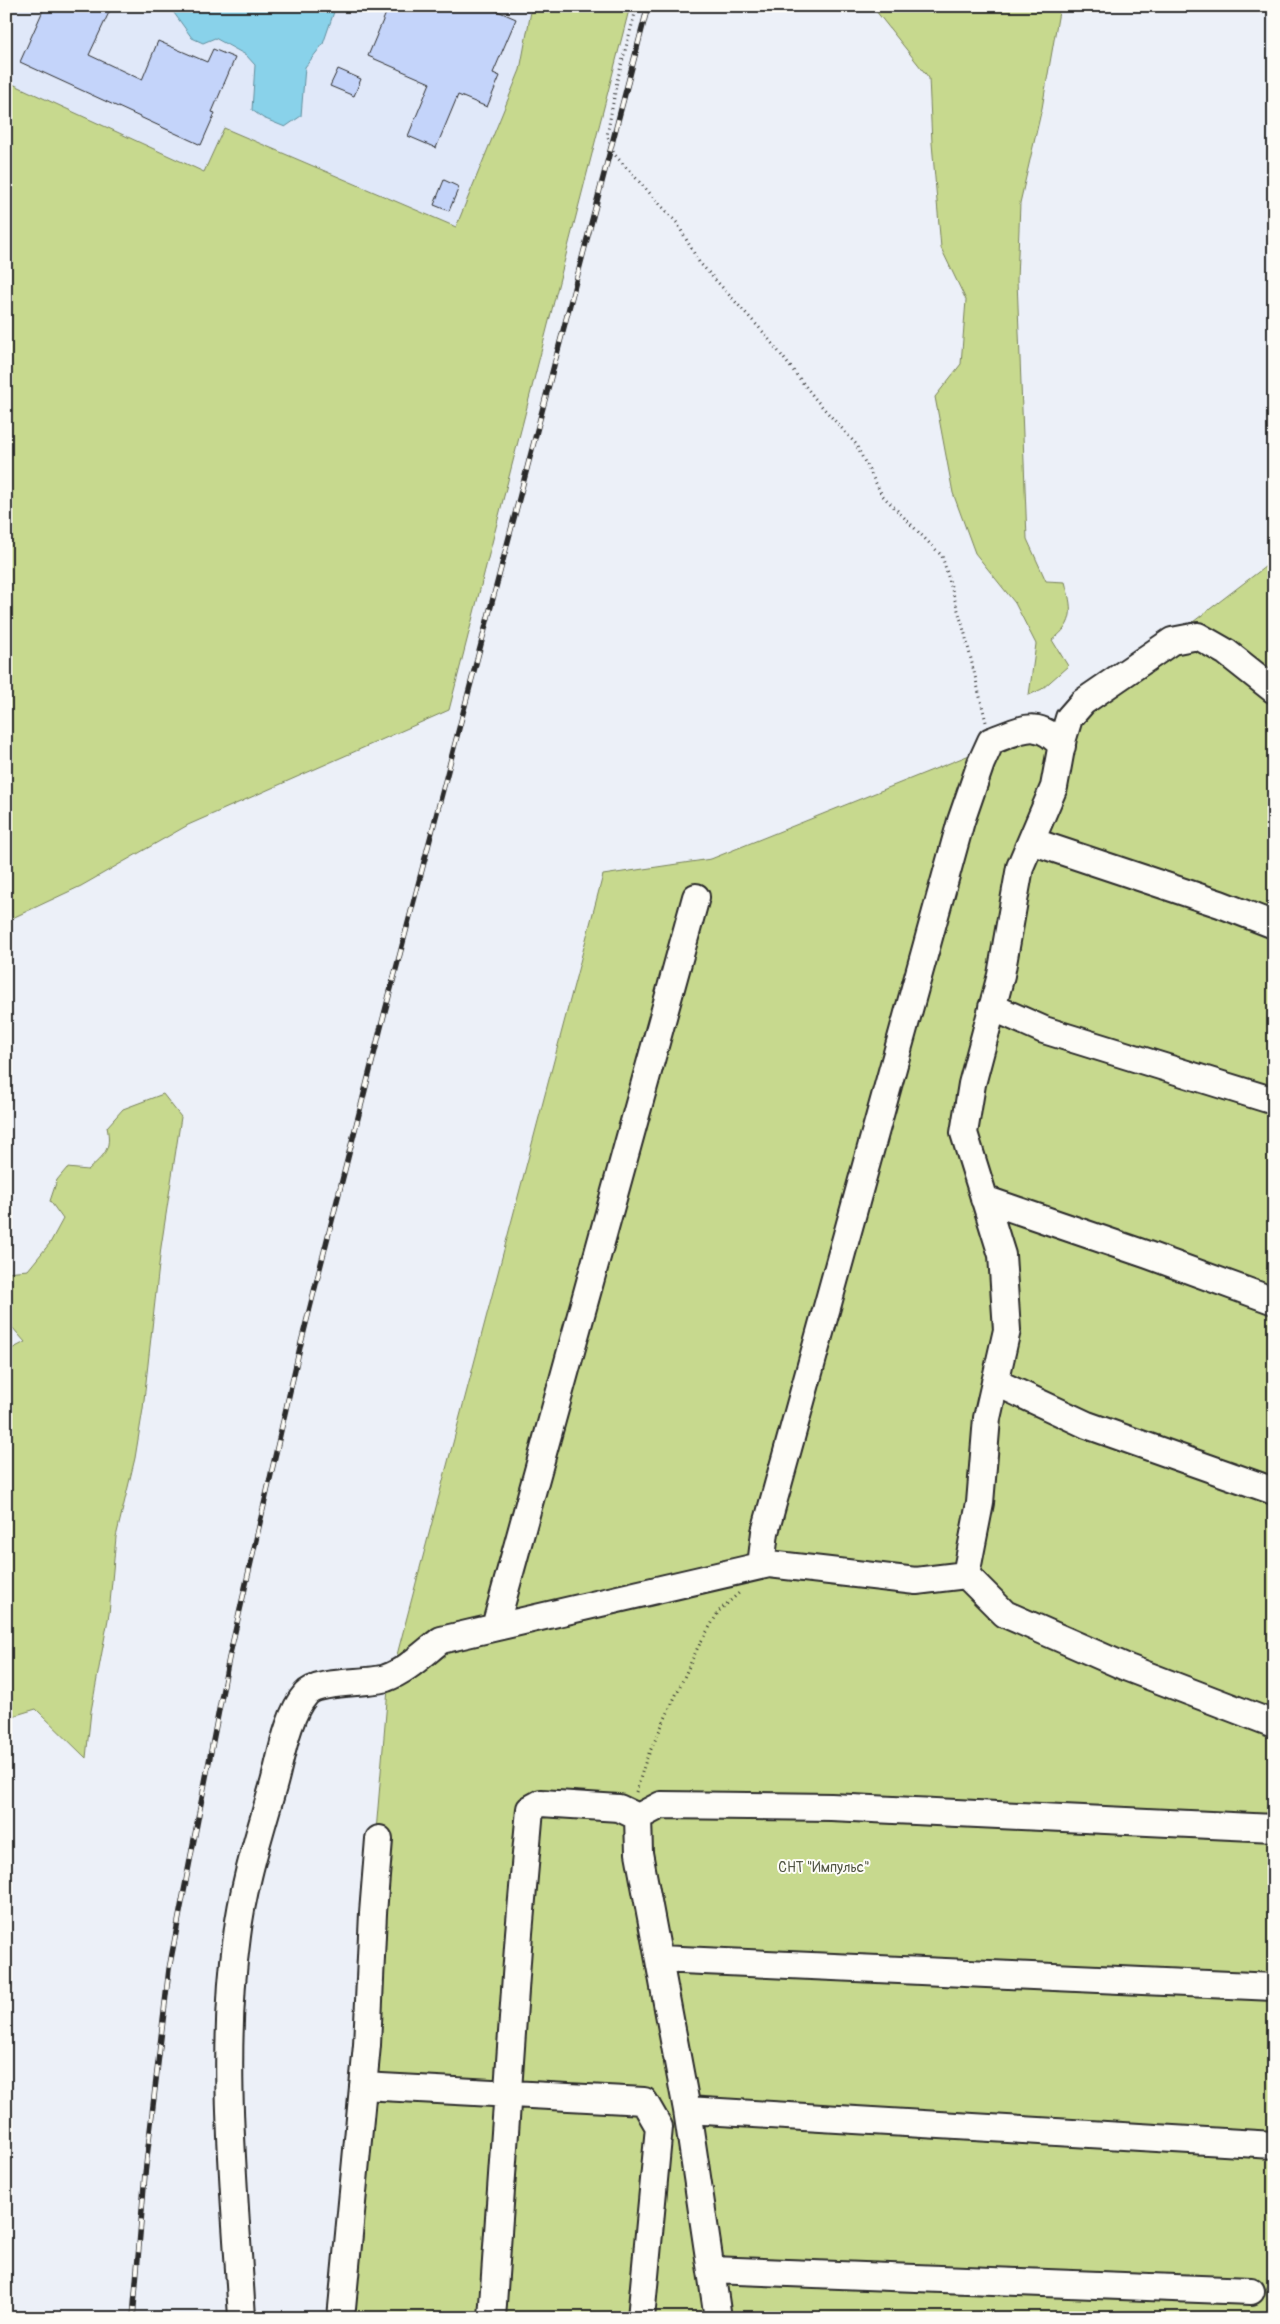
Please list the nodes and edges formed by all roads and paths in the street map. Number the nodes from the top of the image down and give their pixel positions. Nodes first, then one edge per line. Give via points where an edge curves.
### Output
1 (637, 6) edge
2 (1269, 681) edge
3 (992, 742) junction
4 (1062, 746) junction
5 (1031, 841) junction
6 (696, 897) dead end
7 (1274, 925) edge
8 (992, 1007) junction
9 (1274, 1101) edge
10 (984, 1199) junction
11 (1274, 1301) edge
12 (995, 1382) junction
13 (1274, 1491) edge
14 (761, 1566) junction
15 (966, 1575) junction
16 (495, 1627) junction
17 (1274, 1724) edge
18 (638, 1817) junction
19 (1274, 1828) edge
20 (379, 1840) dead end
21 (659, 1959) junction
22 (1274, 1987) edge
23 (363, 2086) junction
24 (508, 2095) junction
25 (687, 2110) junction
26 (1274, 2145) edge
27 (711, 2270) junction
28 (1251, 2291) dead end
29 (242, 2318) edge
30 (341, 2318) edge
31 (492, 2318) edge
32 (641, 2318) edge
33 (718, 2318) edge

1 - 3 path via 606,136 614,154 677,223 699,262 764,333 816,401 855,443 882,495 942,556
2 - 4 lane via 1198,636 1172,641 1083,702 1069,718
3 - 4 lane via 1029,728 1045,730
3 - 14 lane via 981,763 958,830 765,1532
4 - 5 lane via 1054,787
5 - 7 lane
5 - 8 lane via 1020,867 1001,975
6 - 16 lane
8 - 9 lane via 1044,1030
8 - 10 lane via 972,1084 964,1133
10 - 11 lane
10 - 12 lane via 1002,1255 1007,1330
12 - 13 lane via 1088,1424
12 - 15 lane via 987,1418 980,1503
14 - 15 lane via 768,1564 916,1582
14 - 16 lane
14 - 18 path via 750,1584 719,1611 698,1648 646,1760 636,1791
15 - 17 lane via 1005,1614 1128,1668
16 - 29 lane via 441,1640 386,1678 324,1686 306,1693 293,1715 254,1855 237,1935 231,1997 232,2133
18 - 19 lane via 661,1805 831,1807
18 - 21 lane via 639,1853
18 - 24 lane via 619,1808 541,1803 530,1809
20 - 23 lane
21 - 22 lane
21 - 25 lane
23 - 24 lane
23 - 30 lane
24 - 31 lane
24 - 32 lane via 644,2101 659,2127
25 - 26 lane
25 - 27 lane
27 - 28 lane
27 - 33 lane

